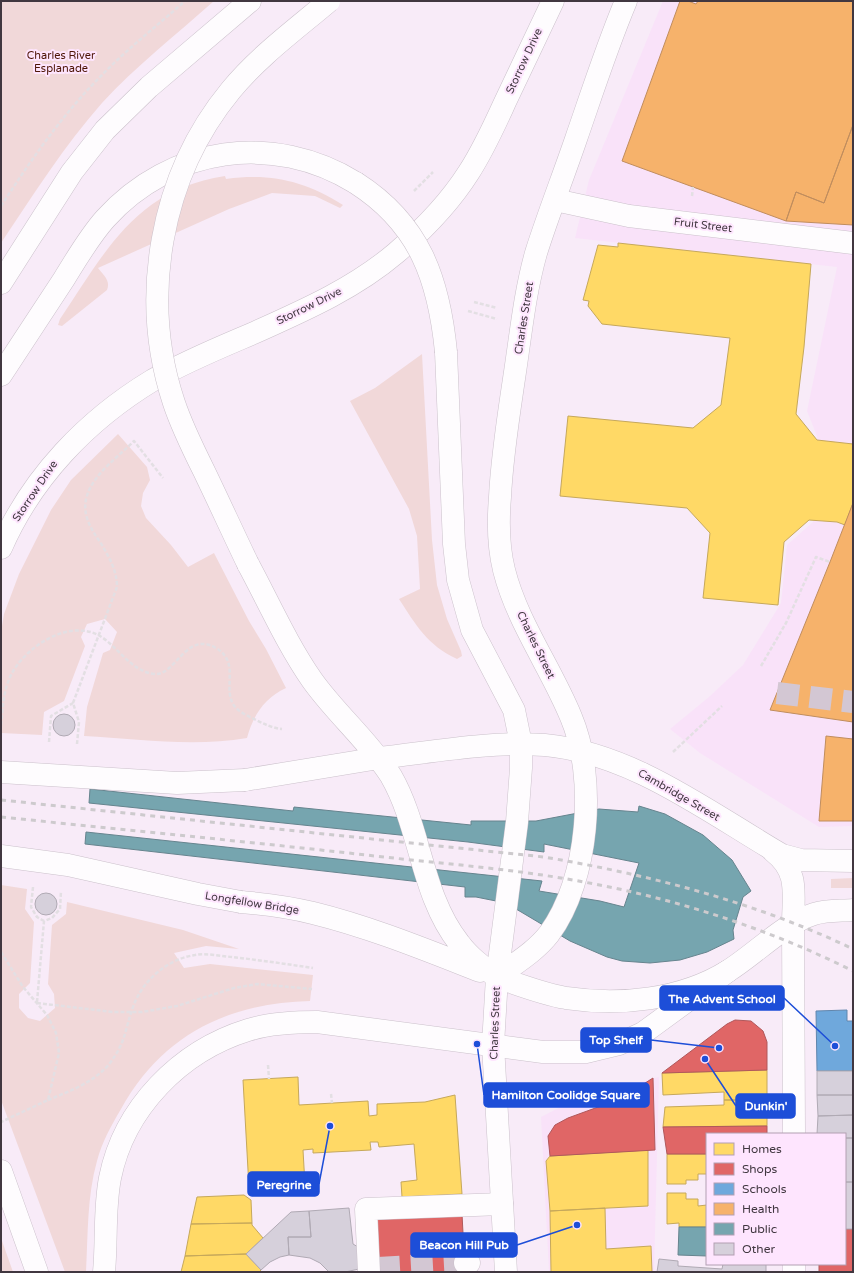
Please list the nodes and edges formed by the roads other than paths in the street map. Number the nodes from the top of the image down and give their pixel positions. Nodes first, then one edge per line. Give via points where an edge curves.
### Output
1 (250, 1) edge
2 (329, 1) edge
3 (553, 1) edge
4 (626, 1) edge
5 (555, 200) junction
6 (853, 243) edge
7 (1, 283) edge
8 (1, 375) edge
9 (1, 548) edge
10 (520, 744) junction
11 (581, 752) junction
12 (379, 758) junction
13 (1, 772) edge
14 (772, 850) junction
15 (1, 856) edge
16 (853, 861) edge
17 (853, 910) edge
18 (793, 925) junction
19 (728, 971) junction
20 (496, 978) junction
21 (493, 1045) junction
22 (794, 1133) edge
23 (1, 1171) edge
24 (502, 1204) junction
25 (372, 1269) edge
26 (37, 1272) edge
27 (104, 1272) edge
28 (506, 1272) edge

1 - 7 main road via 140,96 105,130 72,172
2 - 12 main road, bridge via 257,63 232,89 213,114 193,150 176,187 168,214 157,294 158,323 170,391 184,429 248,564 288,640 312,679
3 - 9 main road, Storrow Drive via 469,173 417,234 390,258 350,286 304,310 188,362 149,383 110,409 70,445 48,470 20,511
4 - 5 main road, Charles Street
5 - 6 main road, Fruit Street via 629,216
5 - 11 main road, Charles Street via 536,253 523,316 501,474 499,529 508,584 523,621 571,717
8 - 10 main road, bridge via 98,227 130,195 169,171 212,156 264,152 316,163 373,194 391,211 417,245 430,272 439,301 446,352 453,530 458,580 472,630 514,710
10 - 11 main road, Cambridge Street
10 - 12 main road, Cambridge Street
10 - 20 main road via 518,808
11 - 14 main road, Cambridge Street via 614,761 648,776
11 - 20 main road, Charles Street via 585,781 584,828 572,888 544,940
12 - 13 main road, bridge via 245,780 177,783
12 - 20 main road via 402,799 434,898 449,929 469,956
14 - 16 main road, Cambridge Street via 802,860
14 - 18 main road via 787,862 792,876
15 - 20 main road, Longfellow Bridge, bridge via 68,865 198,894 296,909 401,941
17 - 18 main road via 814,914
18 - 19 main road
18 - 22 main road
19 - 20 main road via 678,992 616,1000 566,998
19 - 21 main road via 643,1033 606,1048 562,1053
20 - 21 main road, Charles Street
21 - 24 main road, Charles Street
21 - 27 main road via 333,1023 299,1022 249,1029 206,1048 179,1066 156,1088 123,1140 114,1162 108,1194
23 - 26 main road
24 - 25 main road via 366,1209
24 - 28 main road, Charles Street

